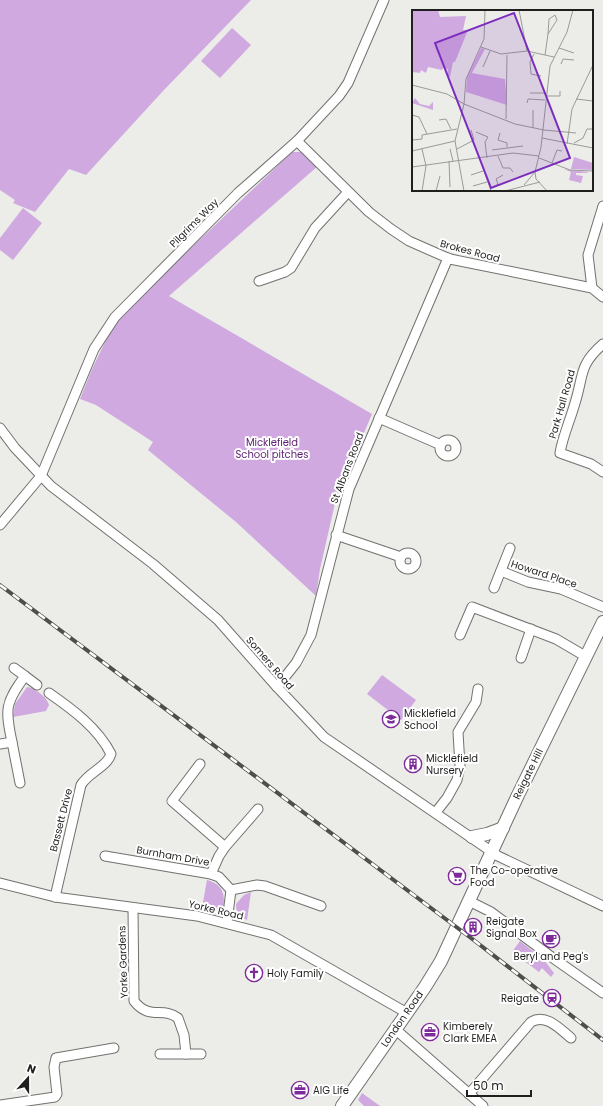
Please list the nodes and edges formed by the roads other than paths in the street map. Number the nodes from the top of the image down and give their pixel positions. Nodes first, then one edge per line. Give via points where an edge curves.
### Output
1 (384, 0) edge
2 (297, 140) junction
3 (348, 192) junction
4 (603, 206) edge
5 (448, 258) junction
6 (259, 281) dead end
7 (592, 288) junction
8 (603, 297) edge
9 (603, 344) edge
10 (379, 418) junction
11 (0, 428) edge
12 (441, 444) dead end
13 (603, 472) edge
14 (41, 476) junction
15 (0, 525) edge
16 (336, 535) junction
17 (510, 548) dead end
18 (401, 557) dead end
19 (501, 572) junction
20 (494, 588) dead end
21 (603, 607) edge
22 (601, 628) edge
23 (531, 630) junction
24 (460, 635) dead end
25 (585, 656) junction
26 (520, 658) dead end
27 (14, 668) dead end
28 (25, 676) junction
29 (37, 685) dead end
30 (276, 687) junction
31 (478, 689) dead end
32 (49, 693) dead end
33 (12, 742) junction
34 (0, 744) edge
35 (200, 764) dead end
36 (20, 783) dead end
37 (258, 809) dead end
38 (436, 812) junction
39 (503, 828) junction
40 (472, 837) junction
41 (225, 847) junction
42 (492, 852) junction
43 (105, 856) dead end
44 (211, 874) junction
45 (0, 886) edge
46 (231, 890) junction
47 (55, 897) junction
48 (469, 901) junction
49 (322, 906) dead end
50 (603, 906) edge
51 (133, 908) junction
52 (227, 922) junction
53 (457, 928) joint
54 (603, 993) edge
55 (407, 1013) junction
56 (396, 1029) junction
57 (571, 1038) dead end
58 (114, 1048) dead end
59 (160, 1054) dead end
60 (186, 1054) junction
61 (201, 1054) dead end
62 (469, 1094) junction
63 (0, 1105) edge
64 (342, 1106) edge
65 (483, 1106) edge

1 - 2 street, Pilgrims Way via 348,83
2 - 3 street, Brokes Road
2 - 14 street, Pilgrims Way via 238,193 114,317 94,349
3 - 5 street, Brokes Road via 409,241
3 - 6 street via 314,228 291,268
4 - 7 street via 588,255
5 - 7 street, Brokes Road
5 - 10 street, St Albans Road
7 - 8 street, Brokes Road
9 - 13 street, Park Hall Road via 588,360 580,376 560,453 590,464
10 - 12 street
10 - 16 street, St Albans Road via 349,489
11 - 14 street, Somers Road
14 - 15 street, Pilgrims Way
14 - 30 street, Somers Road via 182,588 218,620
16 - 18 street
16 - 30 street, St Albans Road via 311,635 296,663
17 - 19 street, Howard Place
19 - 20 street, Howard Place
19 - 21 street, Howard Place via 528,582 561,589
22 - 25 main road, Reigate Hill
23 - 24 street via 472,607
23 - 25 street via 562,642
23 - 26 street
25 - 39 main road, Reigate Hill
27 - 28 street
28 - 29 street
28 - 33 street via 13,692 7,710
30 - 38 street, Somers Road via 324,737
31 - 38 street via 476,702 458,732 460,766 457,780
32 - 47 street, Bassett Drive via 86,722 111,754 110,759 90,773 81,785
33 - 34 street
33 - 36 street
35 - 41 street via 172,801
37 - 41 street
38 - 40 street, Somers Road
39 - 40 main road
39 - 42 main road, Reigate Hill
40 - 42 street, Somers Road
41 - 44 street
42 - 48 main road, Reigate Hill
42 - 50 street, Somers Road
43 - 44 street, Burnham Drive
44 - 46 street, Burnham Drive via 219,877
45 - 47 street, Yorke Road
46 - 49 street via 265,886
46 - 52 street
47 - 51 street, Yorke Road
48 - 53 main road, Reigate Hill
48 - 54 street via 491,912
51 - 52 street, Yorke Road
51 - 60 street, Yorke Gardens via 134,1001 144,1011 168,1013 178,1018 184,1035
52 - 55 street, Yorke Road via 277,937
53 - 55 main road, London Road via 436,970
55 - 56 main road, London Road
56 - 62 street
56 - 64 main road, London Road
57 - 62 street via 542,1018 531,1022
58 - 63 street via 56,1058 55,1097
59 - 60 street
60 - 61 street
62 - 65 street

